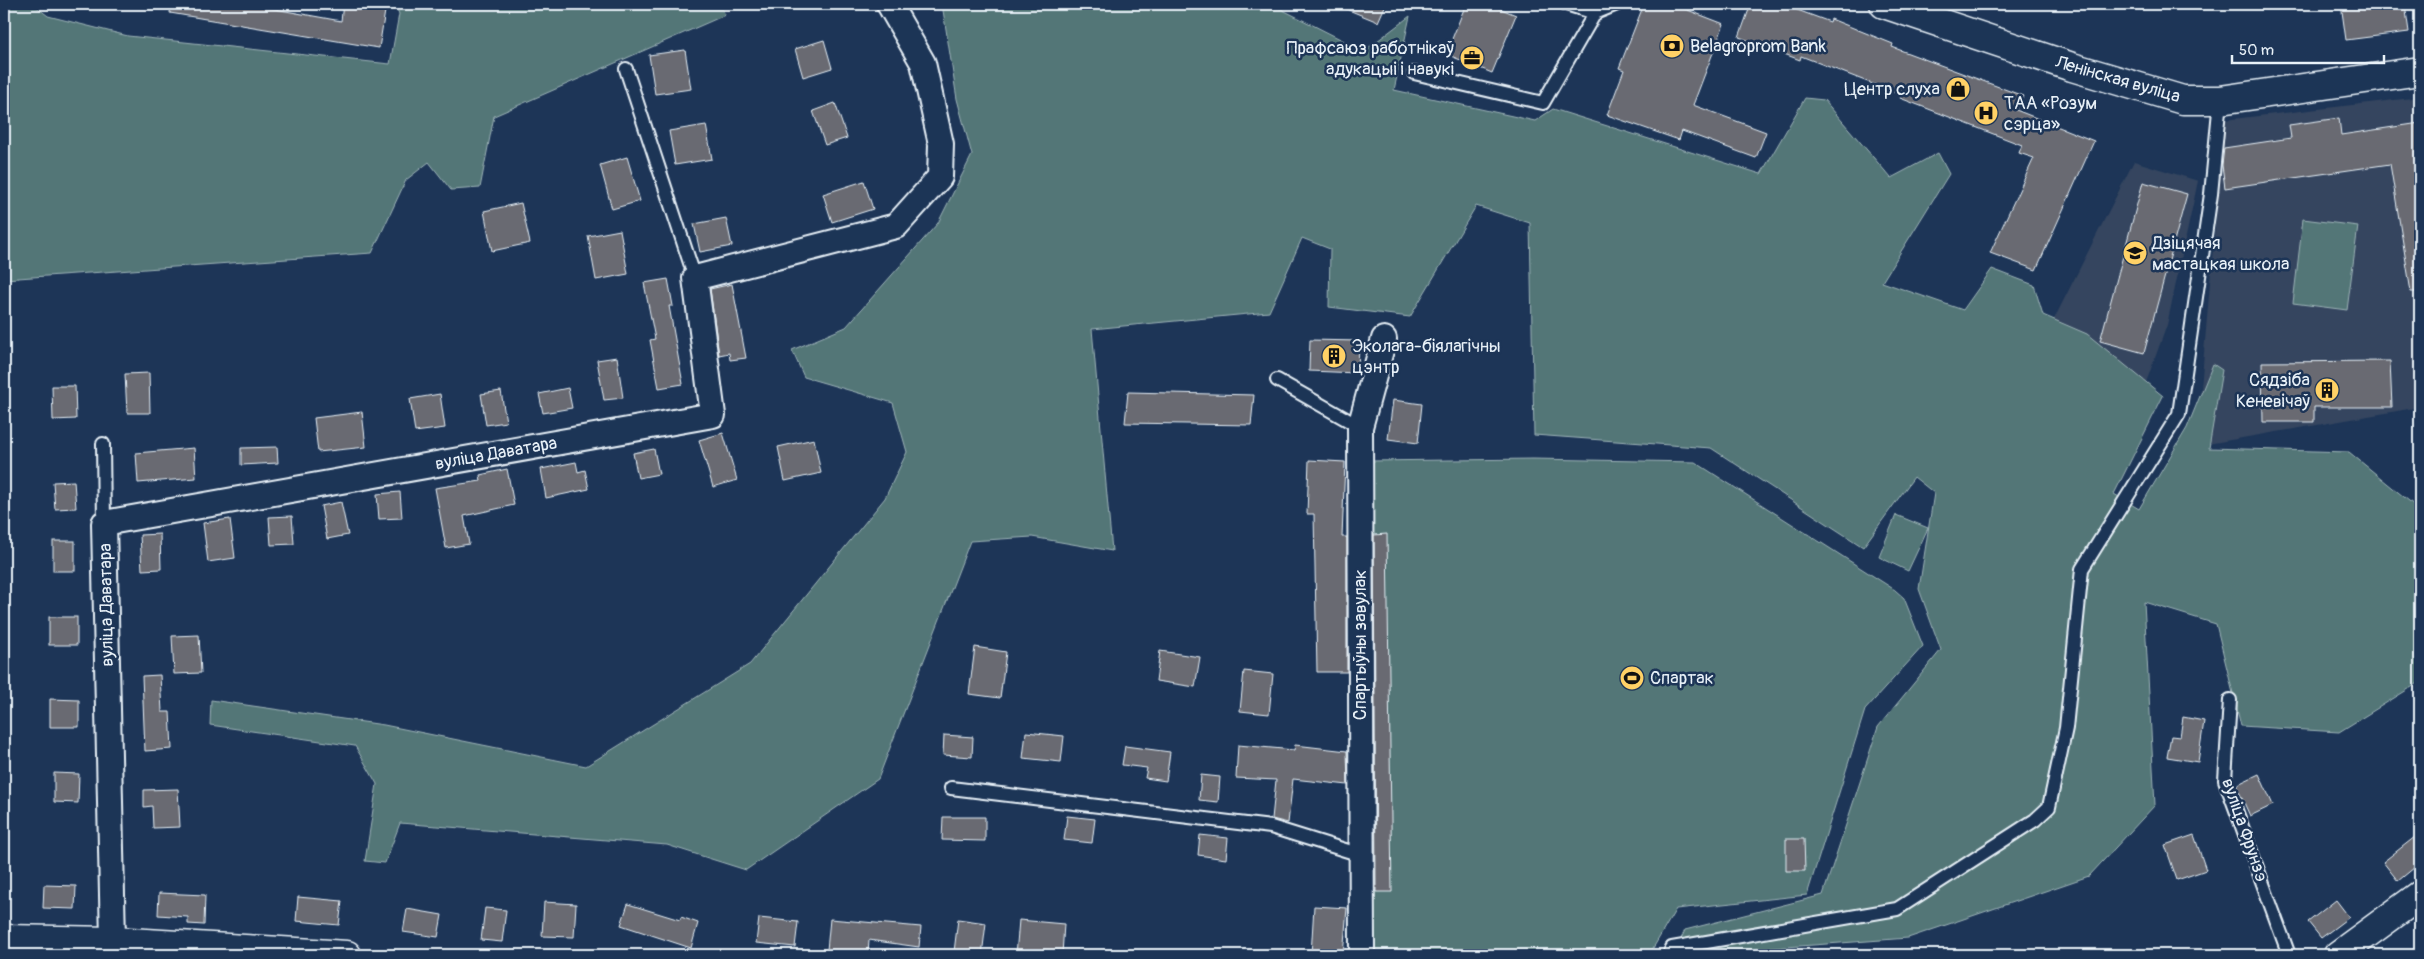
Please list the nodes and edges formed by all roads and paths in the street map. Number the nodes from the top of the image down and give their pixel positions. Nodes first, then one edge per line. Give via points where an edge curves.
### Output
1 (889, 4) edge
2 (1566, 4) edge
3 (1617, 4) edge
4 (1884, 4) edge
5 (1595, 13) junction
6 (626, 70) dead end
7 (2420, 71) edge
8 (1414, 72) dead end
9 (2220, 100) junction
10 (695, 278) junction
11 (1384, 339) dead end
12 (1277, 380) dead end
13 (1360, 427) junction
14 (103, 444) dead end
15 (104, 524) junction
16 (2230, 700) dead end
17 (951, 788) dead end
18 (1361, 855) junction
19 (2420, 895) edge
20 (4, 938) edge
21 (113, 941) junction
22 (347, 955) edge
23 (1362, 955) edge
24 (1669, 955) edge
25 (2289, 955) edge
26 (2338, 955) edge

1 - 10 street via 923,63 941,144 940,176 896,226
2 - 5 lane
3 - 5 lane
4 - 9 main road, Ленінская вуліца via 2072,67 2184,100
5 - 8 lane via 1543,103
6 - 10 lane
7 - 9 main road, Ленінская вуліца
9 - 24 lane via 2211,194 2179,414 2082,568 2066,728 2049,807 2035,820 1898,909 1672,948
10 - 15 street, вуліца Даватара via 713,415
11 - 13 street, Спартыўны завулак
12 - 13 lane
13 - 18 street, Спартыўны завулак
14 - 15 lane
15 - 21 street, вуліца Даватара
16 - 25 lane, вуліца Фрунзэ via 2225,780
17 - 18 lane via 1271,827
18 - 23 street, Спартыўны завулак
19 - 26 main road
20 - 21 main road
21 - 22 main road

